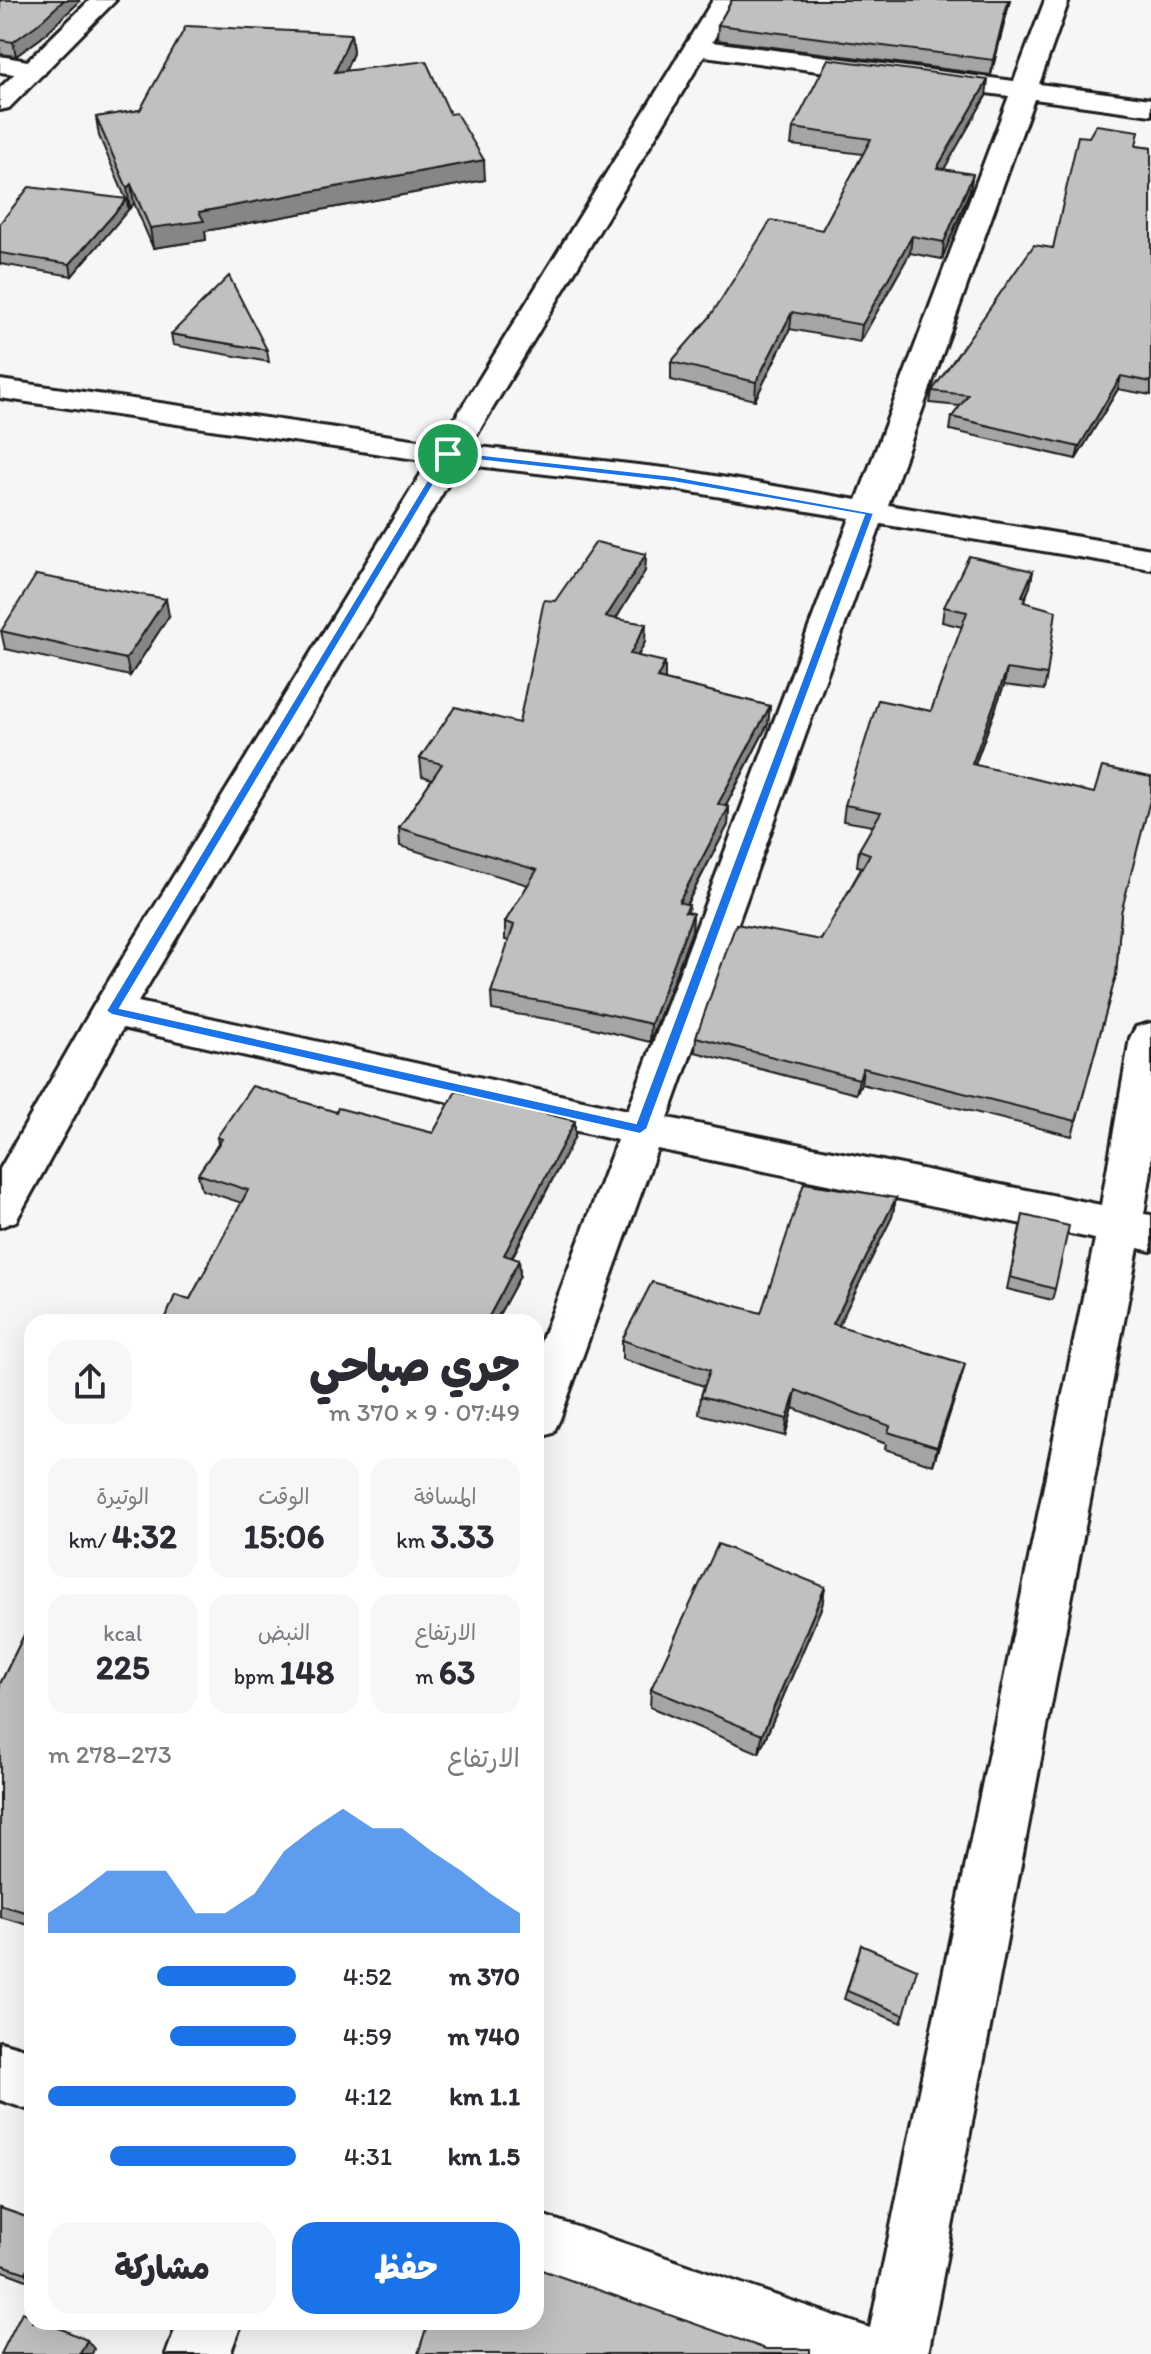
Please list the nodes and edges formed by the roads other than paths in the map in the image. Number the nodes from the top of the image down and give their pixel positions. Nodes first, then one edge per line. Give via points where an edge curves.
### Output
1 (104, 0) edge
2 (725, 0) edge
3 (1057, 0) edge
4 (695, 47) junction
5 (0, 64) edge
6 (35, 69) junction
7 (1024, 90) junction
8 (0, 102) edge
9 (1151, 107) edge
10 (0, 389) edge
11 (448, 454) junction
12 (869, 513) junction
13 (1151, 559) edge
14 (112, 1011) junction
15 (1151, 1038) edge
16 (640, 1129) junction
17 (0, 1209) edge
18 (1136, 1229) edge
19 (544, 1397) edge
20 (0, 2071) edge
21 (24, 2078) edge
22 (544, 2247) edge
23 (207, 2330) edge
24 (198, 2354) edge
25 (856, 2354) edge
26 (896, 2354) edge

1 - 6 street
2 - 4 street
3 - 7 street
4 - 7 street
4 - 11 street
5 - 6 street
6 - 8 street
7 - 9 street
7 - 12 street
10 - 11 street
11 - 12 street via 673,479
11 - 14 street
12 - 13 street
12 - 16 street
14 - 16 street
14 - 17 street
15 - 18 street
16 - 18 street
16 - 19 street
18 - 26 street
20 - 21 street
22 - 25 street
23 - 24 street

